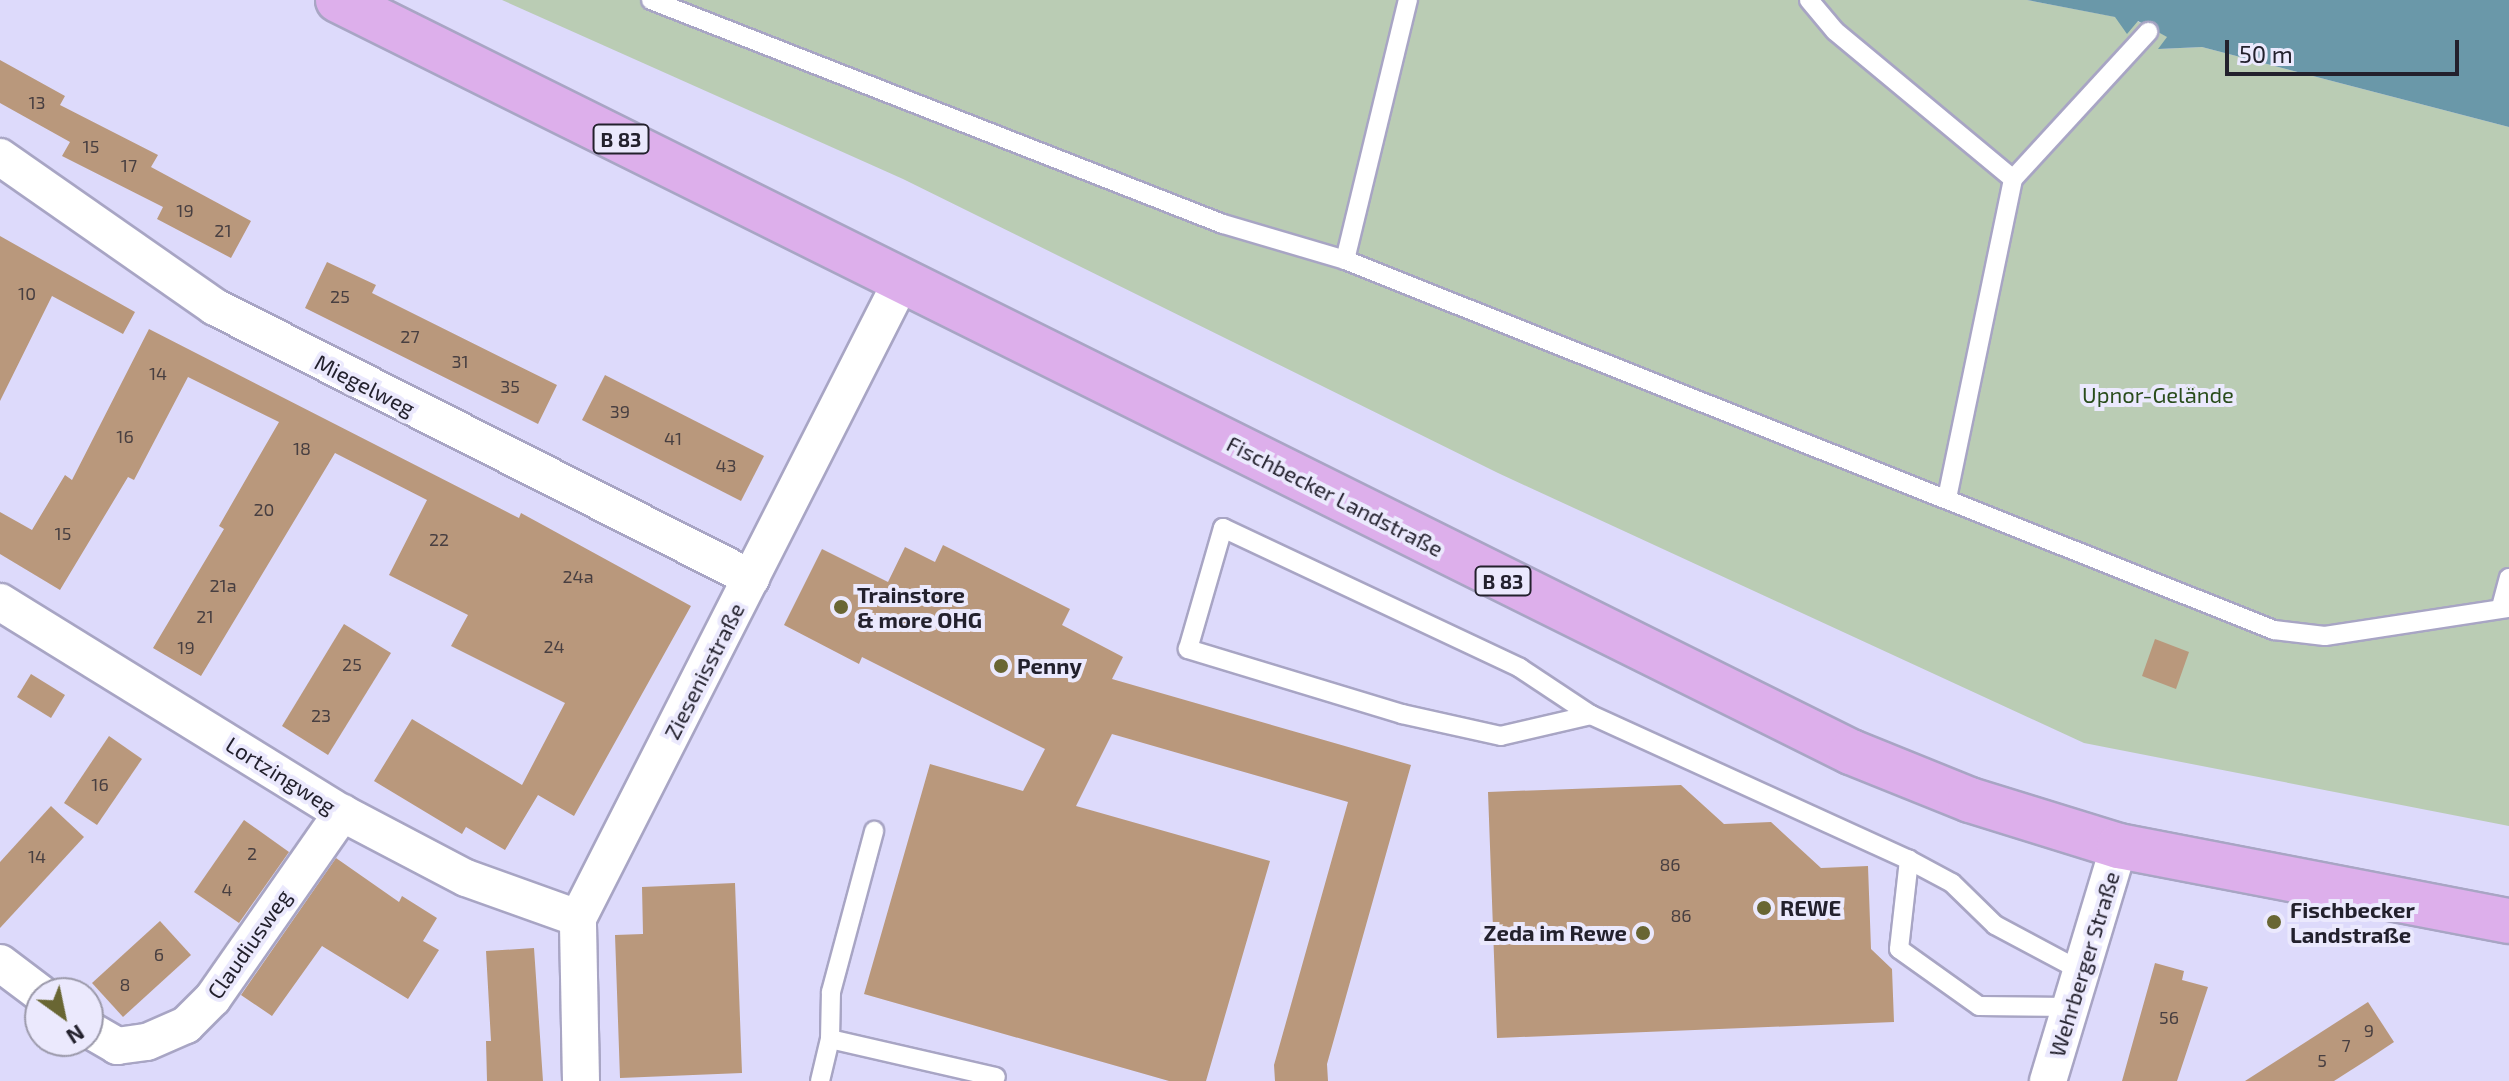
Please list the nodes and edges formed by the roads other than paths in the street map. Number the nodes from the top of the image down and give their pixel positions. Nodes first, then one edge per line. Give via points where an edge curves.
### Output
1 (338, 0) edge
2 (651, 0) edge
3 (1408, 0) edge
4 (1809, 0) edge
5 (2148, 32) dead end
6 (0, 157) edge
7 (2013, 179) junction
8 (1345, 260) junction
9 (903, 278) junction
10 (1947, 498) junction
11 (751, 578) junction
12 (2509, 578) edge
13 (0, 602) edge
14 (2505, 608) edge
15 (1591, 715) junction
16 (342, 813) junction
17 (874, 831) dead end
18 (2119, 846) junction
19 (1909, 860) junction
20 (578, 918) junction
21 (2509, 921) edge
22 (0, 963) edge
23 (2081, 971) junction
24 (24, 981) edge
25 (2069, 1007) junction
26 (104, 1038) edge
27 (830, 1039) junction
28 (996, 1077) dead end
29 (581, 1081) edge
30 (820, 1081) edge
31 (2048, 1081) edge

1 - 9 main road, Fischbecker Landstraße / B 83
2 - 8 lane via 1223,224
3 - 8 lane
4 - 7 lane via 1835,31
5 - 7 lane
6 - 11 street, Miegelweg via 215,307
7 - 10 lane
8 - 10 lane
9 - 11 street, Ziesenisstraße
9 - 18 main road, Fischbecker Landstraße / B 83 via 1851,752 1970,800
10 - 14 lane via 2274,630 2325,636
11 - 20 street, Ziesenisstraße
12 - 14 lane
13 - 16 street, Lortzingweg
15 - 15 lane via 1520,668 1223,528 1188,649 1402,714 1501,736
15 - 19 lane
16 - 20 street, Lortzingweg via 466,878
16 - 26 street, Claudiusweg via 213,998 186,1025 147,1042 117,1046
17 - 27 lane via 831,992
18 - 21 main road, Fischbecker Landstraße / B 83
18 - 23 street, Wehrberger Straße
19 - 23 lane via 1952,883 1995,925
19 - 25 lane via 1899,949 1979,1006
20 - 29 street, Ziesenisstraße
22 - 24 street
23 - 25 street, Wehrberger Straße
25 - 31 street, Wehrberger Straße
27 - 28 lane
27 - 30 lane

